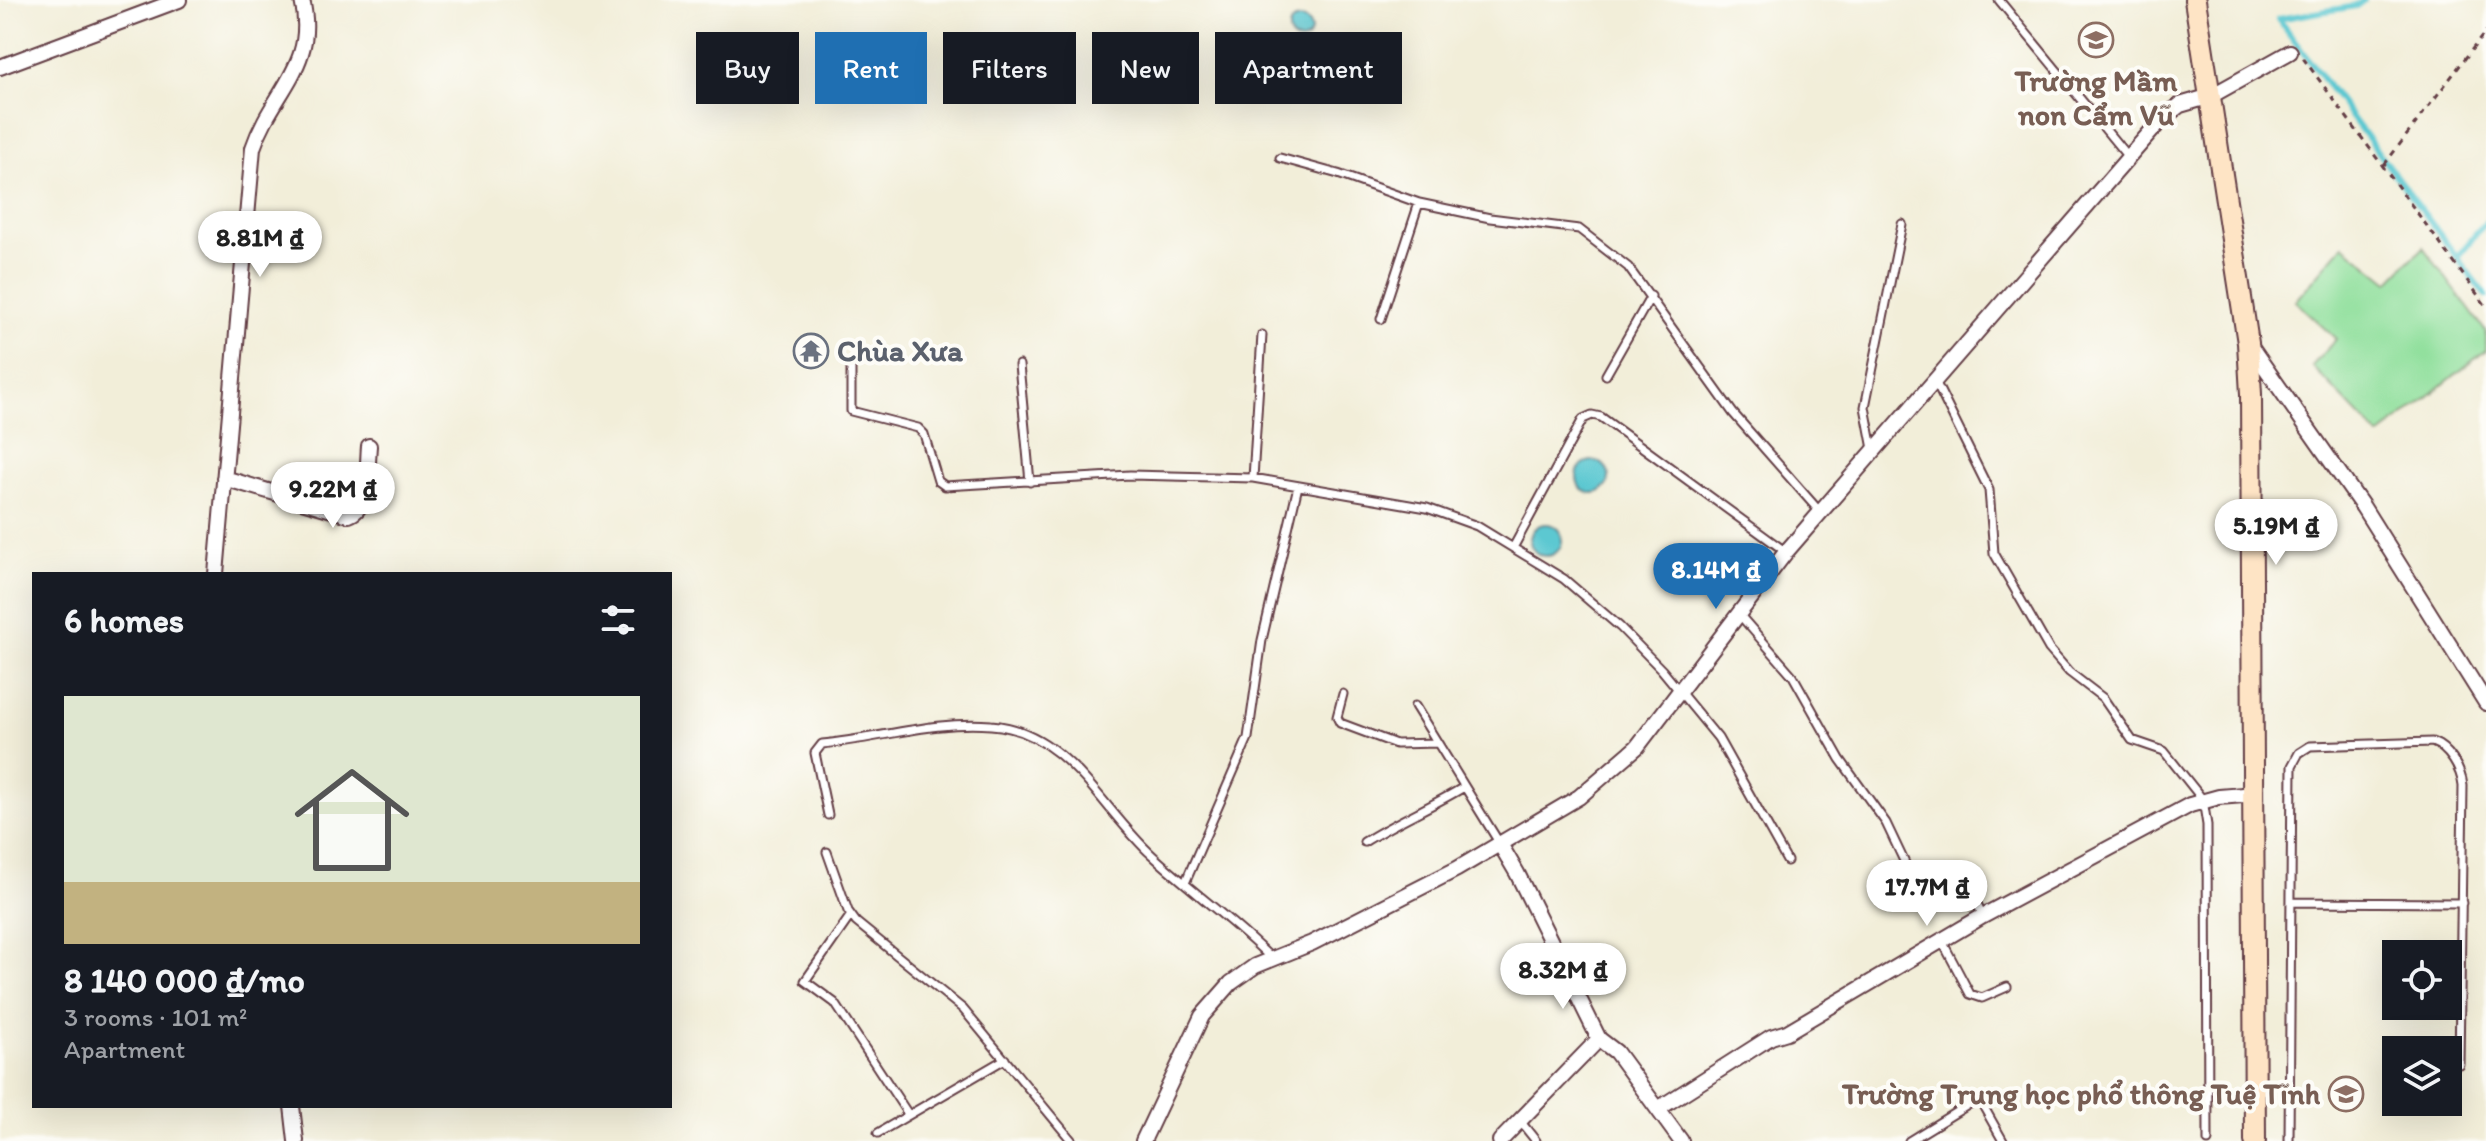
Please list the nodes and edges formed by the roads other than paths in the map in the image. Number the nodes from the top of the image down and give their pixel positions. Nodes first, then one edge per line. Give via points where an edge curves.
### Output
1 (179, 0) edge
2 (302, 0) edge
3 (1999, 0) edge
4 (2195, 0) edge
5 (2290, 52) road end
6 (0, 67) edge
7 (2211, 96) junction
8 (2128, 157) junction
9 (1280, 158) dead end
10 (1419, 203) junction
11 (1902, 224) dead end
12 (1651, 296) junction
13 (1381, 319) dead end
14 (1262, 335) dead end
15 (2248, 343) junction
16 (1019, 365) dead end
17 (851, 368) dead end
18 (1606, 375) dead end
19 (1936, 383) junction
20 (369, 446) dead end
21 (1873, 453) junction
22 (224, 478) junction
23 (1253, 478) junction
24 (1030, 482) junction
25 (1298, 486) junction
26 (1821, 513) junction
27 (1514, 546) junction
28 (1786, 552) junction
29 (216, 572) edge
30 (1738, 613) junction
31 (1681, 692) junction
32 (1343, 694) dead end
33 (2486, 703) edge
34 (1415, 706) dead end
35 (1437, 743) junction
36 (1464, 787) junction
37 (2251, 795) junction
38 (2211, 799) junction
39 (828, 815) dead end
40 (1364, 842) dead end
41 (1500, 844) junction
42 (827, 852) dead end
43 (1787, 861) dead end
44 (1185, 883) junction
45 (2291, 902) junction
46 (2462, 903) junction
47 (851, 915) junction
48 (1983, 916) junction
49 (1942, 941) junction
50 (1271, 958) junction
51 (2007, 987) dead end
52 (2460, 1036) edge
53 (1599, 1039) junction
54 (1005, 1059) junction
55 (292, 1108) edge
56 (1658, 1109) junction
57 (908, 1114) junction
58 (1520, 1121) junction
59 (878, 1133) dead end
60 (296, 1141) edge
61 (1072, 1141) edge
62 (1143, 1141) edge
63 (1500, 1141) edge
64 (1536, 1141) edge
65 (1681, 1141) edge
66 (1909, 1141) edge
67 (2003, 1141) edge
68 (2208, 1141) edge
69 (2255, 1141) edge
70 (2289, 1141) edge

1 - 6 street
2 - 22 street via 306,44 253,148
3 - 8 lane
4 - 7 street
5 - 7 street
7 - 8 street via 2180,105
7 - 15 street
8 - 19 street
9 - 10 lane
10 - 12 lane via 1579,229 1617,255
10 - 13 lane
11 - 21 lane via 1865,407
12 - 18 lane
12 - 26 lane via 1733,413
14 - 23 lane
15 - 33 street via 2363,507
15 - 37 street via 2253,453
16 - 24 lane
17 - 24 lane via 851,411 918,428 938,481 945,486
19 - 21 street
19 - 38 lane via 1989,490 1994,553 2049,649 2103,698 2132,740 2164,751
20 - 22 street via 363,500 355,513
21 - 26 street
22 - 29 street
23 - 24 lane via 1130,475
23 - 25 lane
25 - 27 lane via 1427,508
25 - 44 lane via 1262,640 1248,738
26 - 28 street
27 - 28 lane via 1583,419 1592,415
27 - 31 lane via 1564,579 1620,627
28 - 30 street
30 - 31 street
30 - 48 lane via 1793,676 1840,759 1886,823 1913,880 1960,869
31 - 41 street via 1611,772
31 - 43 lane via 1718,738
32 - 35 lane via 1340,723 1396,744
34 - 35 lane
35 - 36 lane
36 - 40 lane
36 - 41 lane
37 - 38 street
37 - 69 street
38 - 48 street
38 - 68 lane
39 - 44 lane via 815,753 822,744 955,725 993,725 1021,731 1062,755 1149,853
41 - 50 street via 1312,943
41 - 53 street
42 - 47 lane
44 - 50 lane
45 - 46 lane
45 - 46 lane via 2292,766 2299,753 2323,743 2432,742 2445,750 2462,778
45 - 70 lane
46 - 52 lane
47 - 54 lane via 963,1009
47 - 57 lane via 805,981 835,1003
48 - 49 street
49 - 51 lane via 1970,994 1982,998
49 - 56 street via 1771,1037
50 - 62 street via 1231,983 1202,1016
53 - 56 street via 1616,1052
53 - 58 street
54 - 57 lane
54 - 61 lane
55 - 60 street
56 - 65 street
57 - 59 lane
58 - 63 street
58 - 64 lane
66 - 67 lane via 1976,1100

